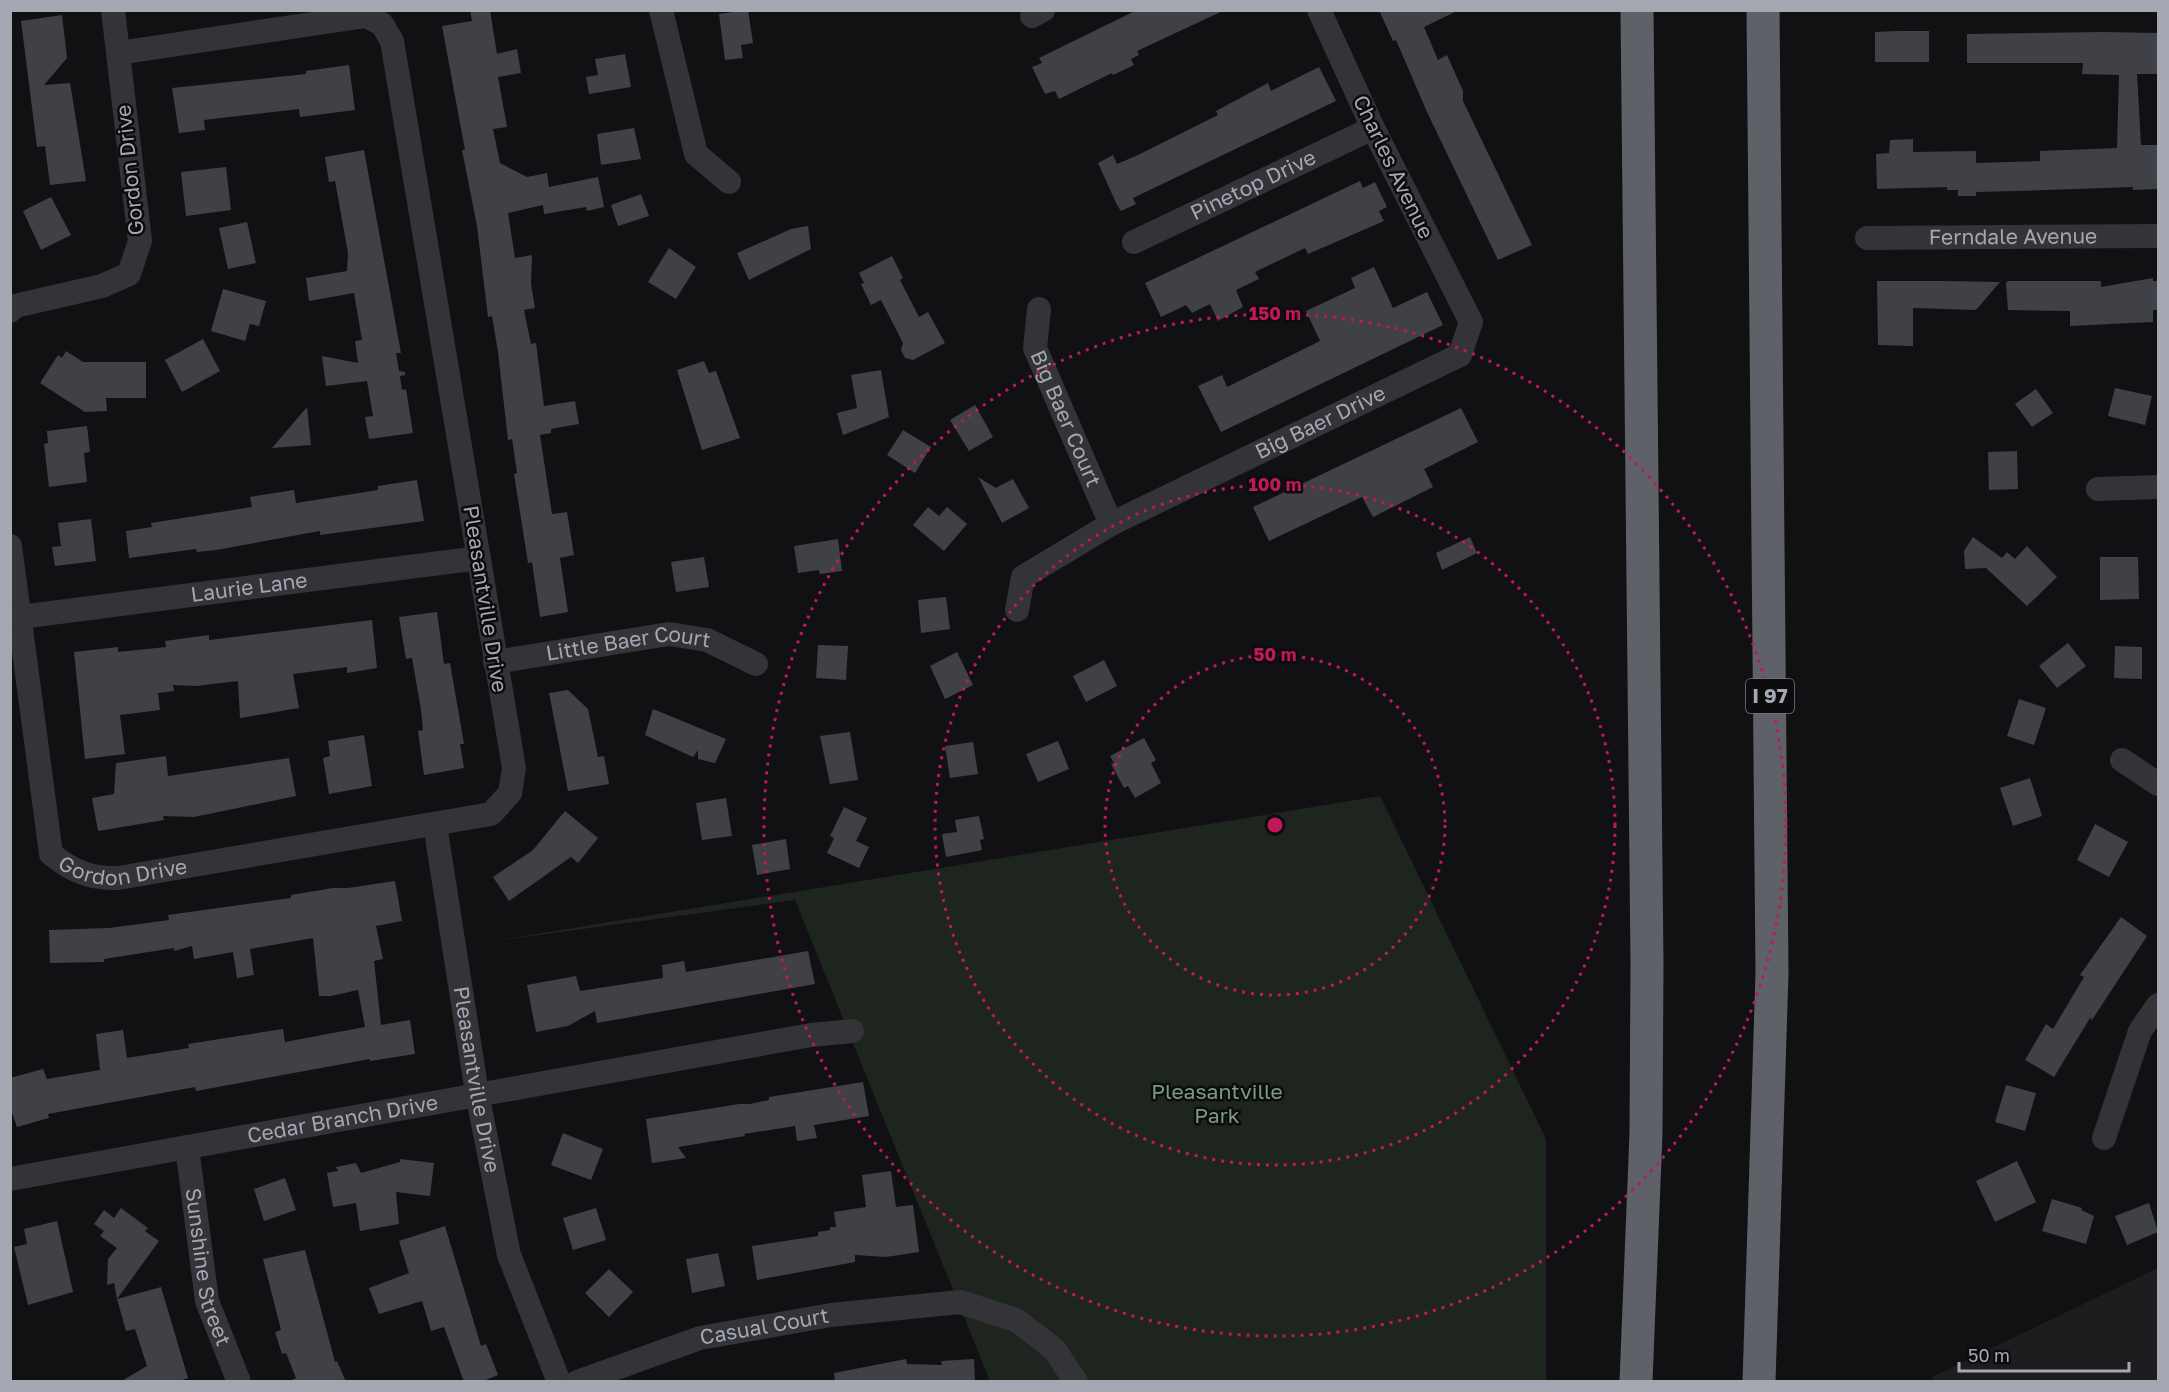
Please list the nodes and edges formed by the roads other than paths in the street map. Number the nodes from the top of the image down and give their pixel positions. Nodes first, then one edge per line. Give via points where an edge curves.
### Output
1 (113, 10) edge
2 (661, 10) edge
3 (1319, 10) edge
4 (1637, 10) edge
5 (1763, 10) edge
6 (118, 53) junction
7 (1373, 128) junction
8 (729, 182) dead end
9 (2158, 236) edge
10 (1867, 238) dead end
11 (1134, 242) dead end
12 (1039, 309) dead end
13 (10, 311) edge
14 (1471, 322) joint
15 (2158, 487) edge
16 (2098, 489) dead end
17 (1111, 524) junction
18 (10, 546) edge
19 (479, 558) junction
20 (1017, 610) dead end
21 (20, 617) junction
22 (495, 662) junction
23 (756, 664) dead end
24 (2121, 760) dead end
25 (2158, 784) edge
26 (435, 825) junction
27 (2158, 1005) edge
28 (852, 1031) dead end
29 (477, 1093) junction
30 (2104, 1138) dead end
31 (187, 1147) junction
32 (10, 1179) edge
33 (239, 1382) edge
34 (559, 1382) edge
35 (577, 1382) edge
36 (1076, 1382) edge
37 (1636, 1382) edge
38 (1759, 1382) edge

1 - 6 street, Gordon Drive
2 - 8 street via 696,154
3 - 7 street, Charles Avenue
4 - 37 highway via 1647,963 1646,1133
5 - 38 highway, I 97 via 1773,973
6 - 13 street, Gordon Drive via 140,241 129,274 102,286 15,306
6 - 19 street, Pleasantville Drive via 366,16 382,24 392,41
7 - 11 street, Pinetop Drive
7 - 14 street, Charles Avenue
9 - 10 street, Ferndale Avenue
12 - 17 street, Big Baer Court via 1035,348
14 - 17 street, Big Baer Drive via 1460,355
15 - 16 street
17 - 20 street, Big Baer Drive via 1023,577
18 - 21 street, Gordon Drive
19 - 21 street, Laurie Lane
19 - 22 street, Pleasantville Drive
21 - 26 street, Gordon Drive via 51,854 70,868 95,878 118,878
22 - 23 street, Little Baer Court via 669,634 707,640
22 - 26 street, Pleasantville Drive via 514,768 510,793 491,814
24 - 25 street
26 - 29 street, Pleasantville Drive
27 - 30 street via 2140,1031
28 - 29 street, Cedar Branch Drive via 802,1036
29 - 31 street, Cedar Branch Drive
29 - 34 street, Pleasantville Drive via 508,1255
31 - 32 street, Cedar Branch Drive
31 - 33 street, Sunshine Street via 207,1301
35 - 36 street, Casual Court via 700,1338 831,1315 960,1302 1016,1320 1054,1349

